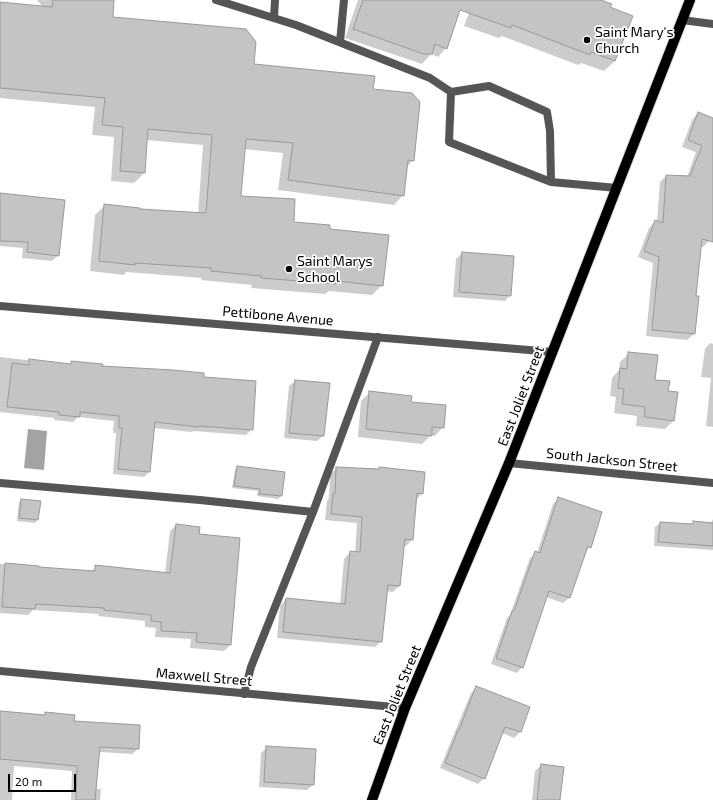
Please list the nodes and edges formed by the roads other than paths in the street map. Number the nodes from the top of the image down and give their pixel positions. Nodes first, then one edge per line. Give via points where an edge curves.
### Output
1 (216, 0) edge
2 (275, 0) edge
3 (344, 0) edge
4 (690, 0) edge
5 (274, 18) junction
6 (682, 20) junction
7 (713, 24) edge
8 (340, 42) junction
9 (451, 92) junction
10 (551, 182) junction
11 (617, 188) junction
12 (0, 306) edge
13 (378, 338) junction
14 (553, 352) junction
15 (509, 463) junction
16 (0, 483) edge
17 (713, 483) edge
18 (313, 512) junction
19 (0, 671) edge
20 (244, 694) junction
21 (405, 708) junction
22 (372, 800) edge

1 - 5 street
2 - 5 street
3 - 8 street
4 - 6 main road, East Joliet Street
5 - 8 street
6 - 7 street
6 - 11 main road, East Joliet Street
8 - 9 street via 430,78
9 - 10 street via 449,142
9 - 10 street via 489,86 547,112
10 - 11 street
11 - 14 main road, East Joliet Street
12 - 13 street, Pettibone Avenue
13 - 14 street, Pettibone Avenue
13 - 18 street
14 - 15 main road, East Joliet Street
15 - 17 street, South Jackson Street
15 - 21 main road, East Joliet Street
16 - 18 street
18 - 20 street via 251,667
19 - 20 street, Maxwell Street
20 - 21 street, Maxwell Street
21 - 22 main road, East Joliet Street

